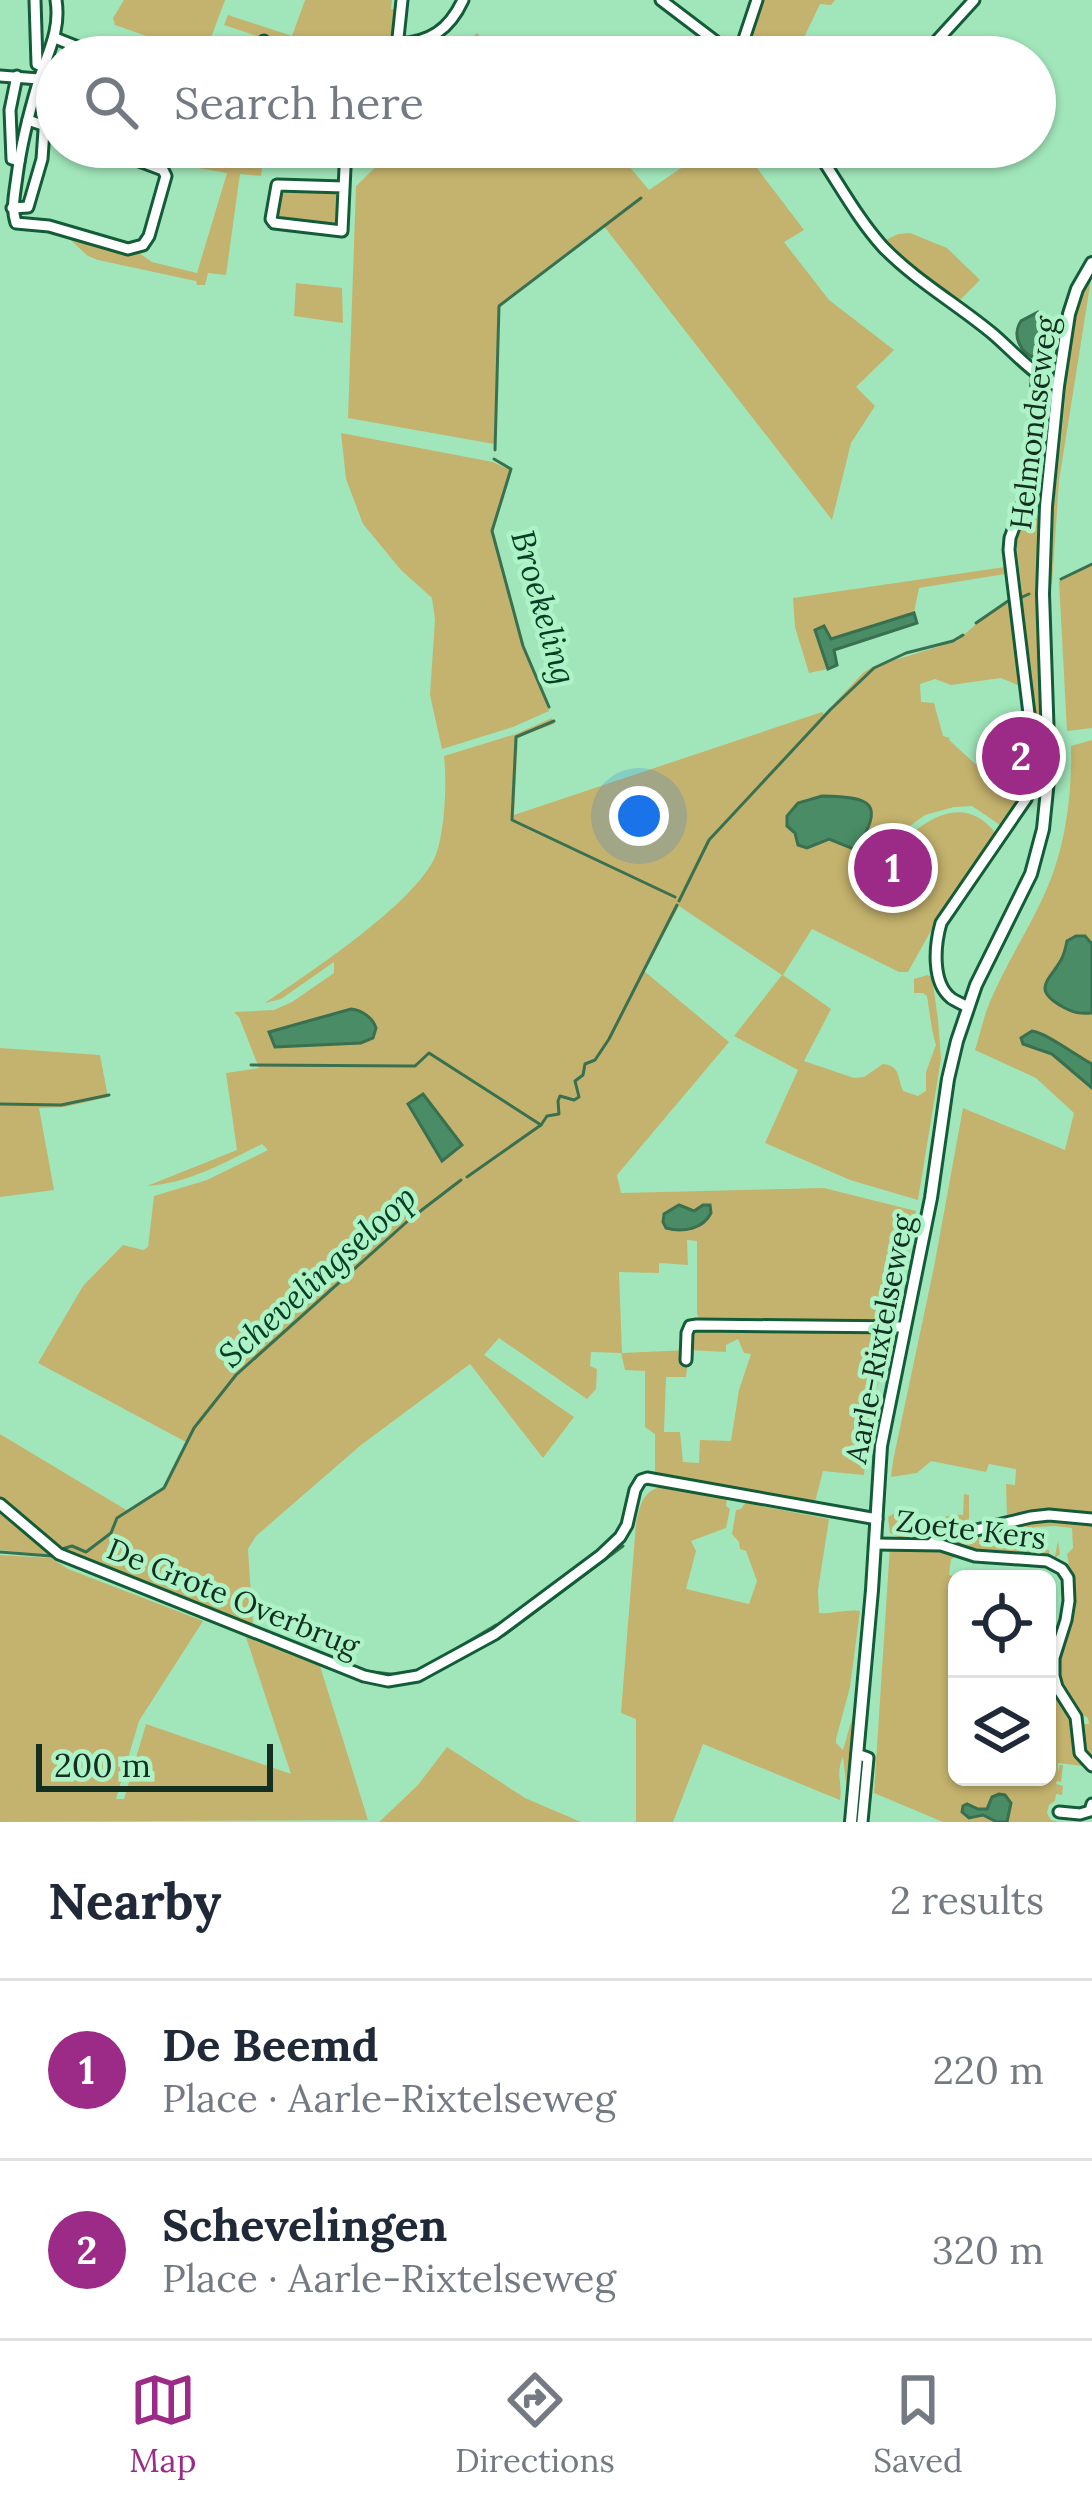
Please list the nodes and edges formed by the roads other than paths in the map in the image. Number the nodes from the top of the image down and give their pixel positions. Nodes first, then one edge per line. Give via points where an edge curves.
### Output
1 (35, 0) edge
2 (402, 0) edge
3 (463, 0) edge
4 (661, 0) edge
5 (757, 0) edge
6 (974, 0) edge
7 (70, 2) edge
8 (57, 3) edge
9 (36, 36) edge
10 (55, 36) edge
11 (400, 36) edge
12 (432, 36) edge
13 (709, 36) edge
14 (744, 36) edge
15 (941, 36) edge
16 (36, 74) edge
17 (0, 76) edge
18 (17, 76) junction
19 (36, 93) edge
20 (28, 120) junction
21 (36, 123) edge
22 (18, 167) junction
23 (39, 168) edge
24 (159, 168) edge
25 (345, 168) edge
26 (828, 168) edge
27 (0, 172) edge
28 (344, 187) junction
29 (12, 208) junction
30 (1092, 263) edge
31 (1037, 376) junction
32 (1058, 386) junction
33 (1042, 594) joint
34 (968, 1007) junction
35 (904, 1327) junction
36 (686, 1360) dead end
37 (0, 1504) edge
38 (877, 1519) junction
39 (1092, 1520) edge
40 (876, 1544) junction
41 (931, 1544) junction
42 (857, 1754) junction
43 (1092, 1766) edge
44 (1092, 1804) edge
45 (1059, 1811) dead end
46 (851, 1822) edge
47 (862, 1822) edge

1 - 9 street
2 - 11 street
3 - 12 street
4 - 13 street
5 - 14 street
6 - 15 street
7 - 8 street
8 - 10 street
16 - 18 street
17 - 18 street
18 - 22 street via 10,118
19 - 20 street
20 - 21 street
20 - 22 street
22 - 27 street
22 - 29 street
23 - 29 street via 28,207
24 - 29 street via 166,176 149,236 128,249 16,223
25 - 28 street
26 - 31 street via 884,248
28 - 28 street via 342,231 271,219 277,185
30 - 32 street, Helmondseweg via 1069,314
31 - 32 street
31 - 34 street, Helmondseweg via 1035,470 1010,538 1035,763 1026,799 937,937 942,987
32 - 33 street, Helmondseweg
33 - 34 street, Aarle-Rixtelseweg via 1049,770 1043,829 1031,874
34 - 35 street, Aarle-Rixtelseweg
35 - 36 street via 697,1324 687,1333
35 - 38 street, Aarle-Rixtelseweg via 881,1446
37 - 38 street, De Grote Overbrug via 59,1554 364,1676 398,1681 495,1634 601,1555 620,1537 646,1478
38 - 40 street, Aarle-Rixtelseweg
39 - 41 street via 1031,1517 943,1534
40 - 41 street, Zoete Kers
40 - 42 street, Aarle-Rixtelseweg
41 - 43 street, Zoete Kers via 1052,1562 1065,1572 1069,1601 1054,1676
42 - 46 street, Aarle-Rixtelseweg
42 - 47 street, Aarle-Rixtelseweg via 868,1758
44 - 45 street via 1084,1814

